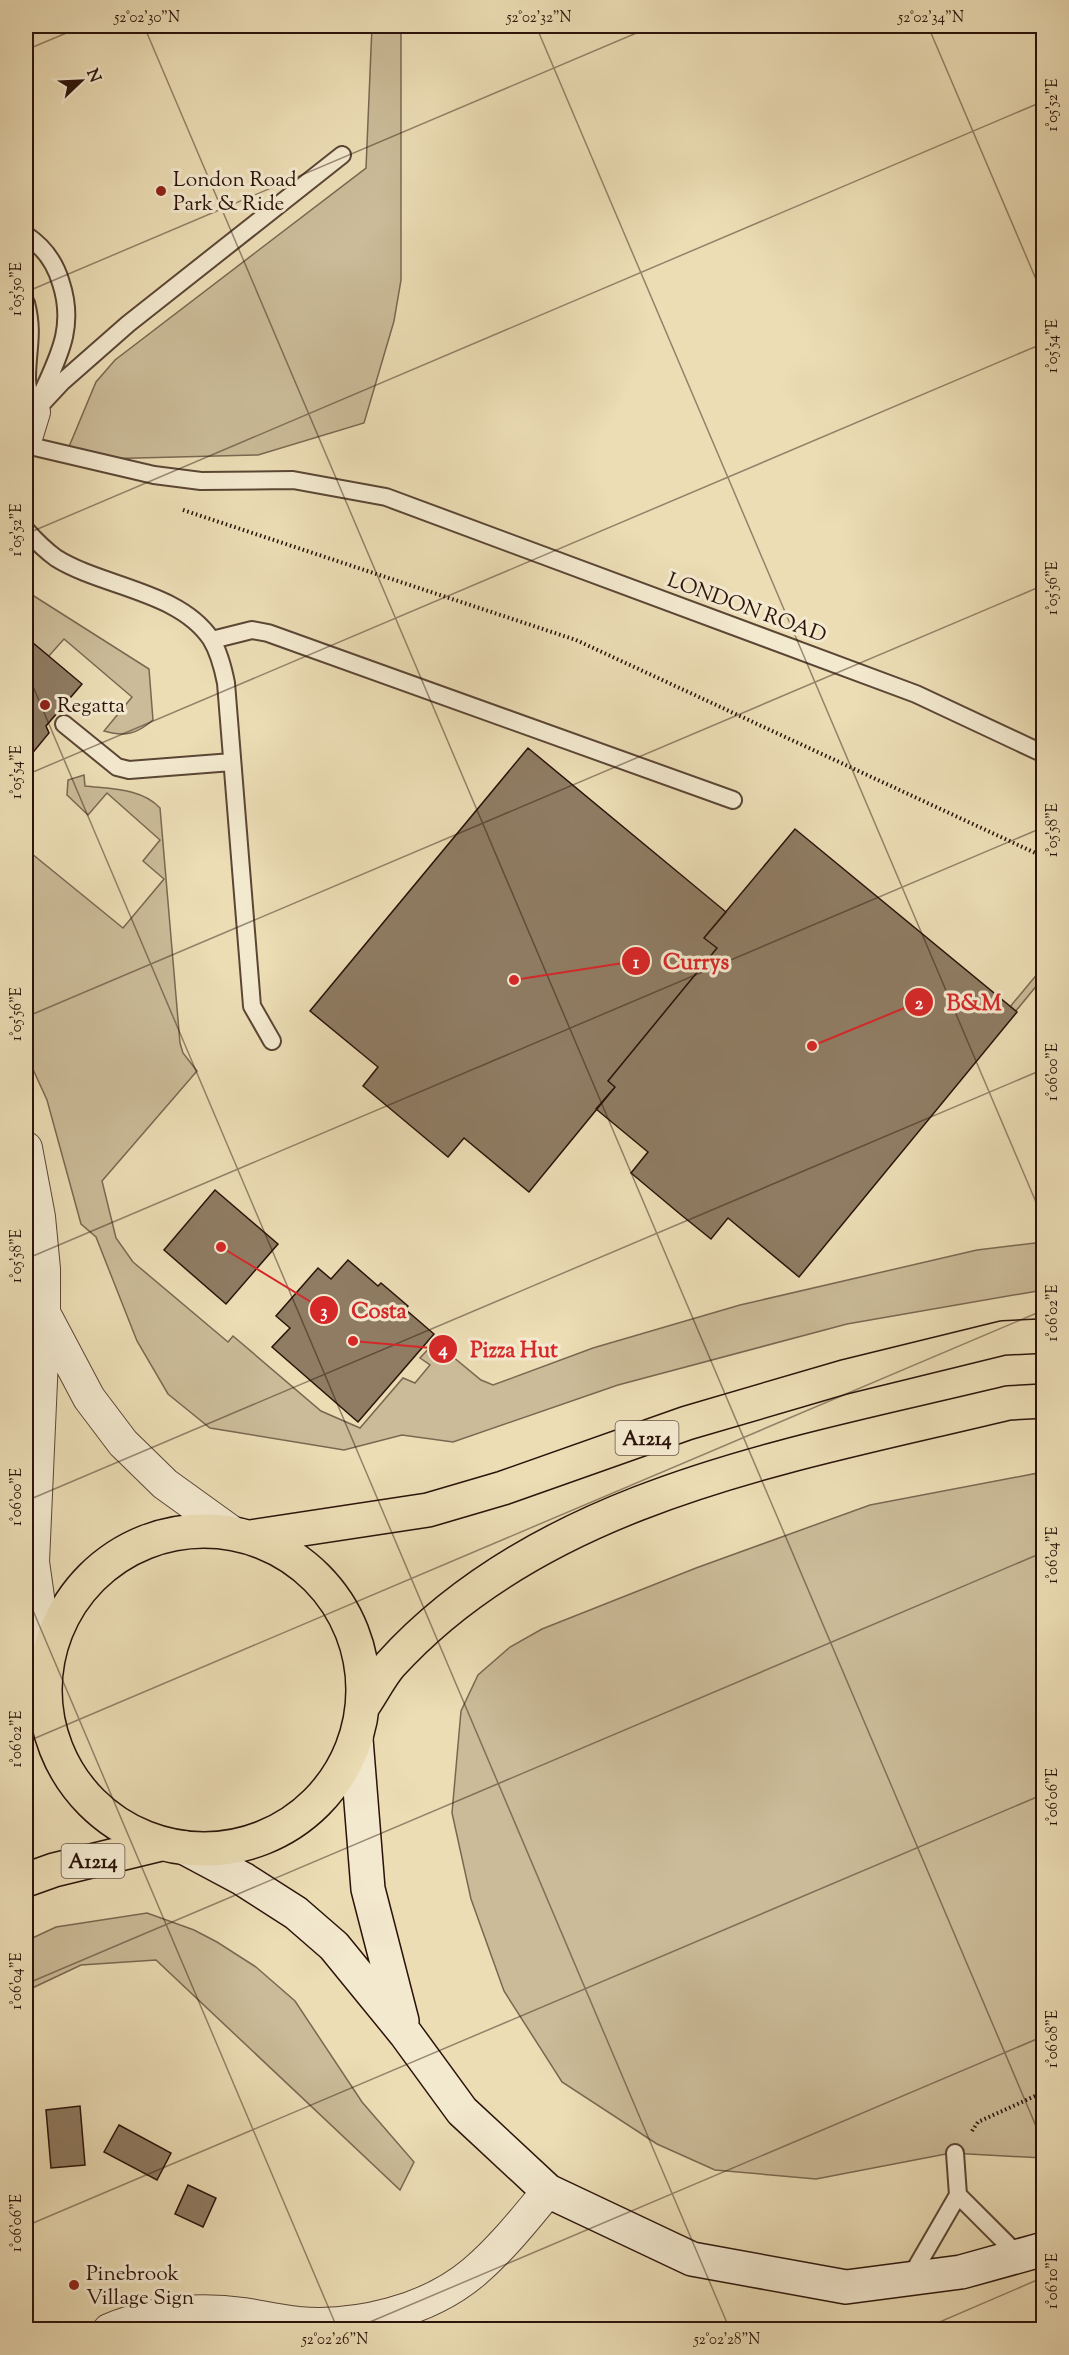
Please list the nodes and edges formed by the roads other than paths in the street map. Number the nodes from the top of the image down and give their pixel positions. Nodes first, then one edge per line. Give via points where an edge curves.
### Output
1 (342, 155) dead end
2 (26, 236) edge
3 (26, 303) edge
4 (30, 425) edge
5 (26, 445) edge
6 (26, 530) edge
7 (212, 640) junction
8 (64, 723) dead end
9 (1044, 754) edge
10 (232, 762) junction
11 (733, 800) dead end
12 (272, 1041) dead end
13 (26, 1149) edge
14 (44, 1313) junction
15 (1044, 1336) edge
16 (1044, 1401) edge
17 (242, 1535) junction
18 (39, 1689) edge
19 (363, 1706) junction
20 (356, 1740) junction
21 (173, 1846) junction
22 (26, 1880) edge
23 (405, 2033) junction
24 (955, 2153) road end
25 (548, 2191) junction
26 (958, 2195) junction
27 (1031, 2252) edge
28 (910, 2278) junction
29 (297, 2326) edge
30 (109, 2330) edge

1 - 4 lane via 88,357
2 - 4 lane via 47,253 57,270 68,310 58,358
3 - 4 lane via 31,346 27,381
5 - 9 lane, LONDON ROAD via 154,475 201,480 293,480 386,497 916,694
6 - 7 lane via 58,559 159,600 187,616
7 - 10 lane via 226,683
7 - 11 lane via 252,630 268,633
8 - 10 lane via 117,767 129,770
10 - 12 lane via 252,1006
13 - 14 street via 39,1217
14 - 17 street via 89,1398 123,1443 165,1484
14 - 18 street via 33,1562
15 - 17 main road, A1214 via 1003,1338 844,1377 687,1423 503,1488 428,1510
16 - 19 main road via 1008,1403 744,1467 670,1491 568,1534 444,1612 389,1666
17 - 18 main road via 192,1531 154,1538 122,1553 91,1577 69,1605
17 - 19 main road via 286,1553 324,1585 349,1623 362,1665
18 - 21 main road via 50,1731 67,1771 97,1808 131,1832
19 - 20 main road
20 - 21 main road via 332,1785 302,1816 249,1844 215,1849
20 - 23 street via 368,1889
21 - 22 main road, A1214 via 54,1870
21 - 23 street via 243,1879 296,1913 334,1946
23 - 25 street via 462,2111
24 - 26 lane
25 - 28 street via 692,2259 846,2287
25 - 29 street via 506,2241 457,2285 384,2315
26 - 27 lane
26 - 28 lane
27 - 28 street via 961,2272
29 - 30 street via 236,2313 182,2312 137,2319

